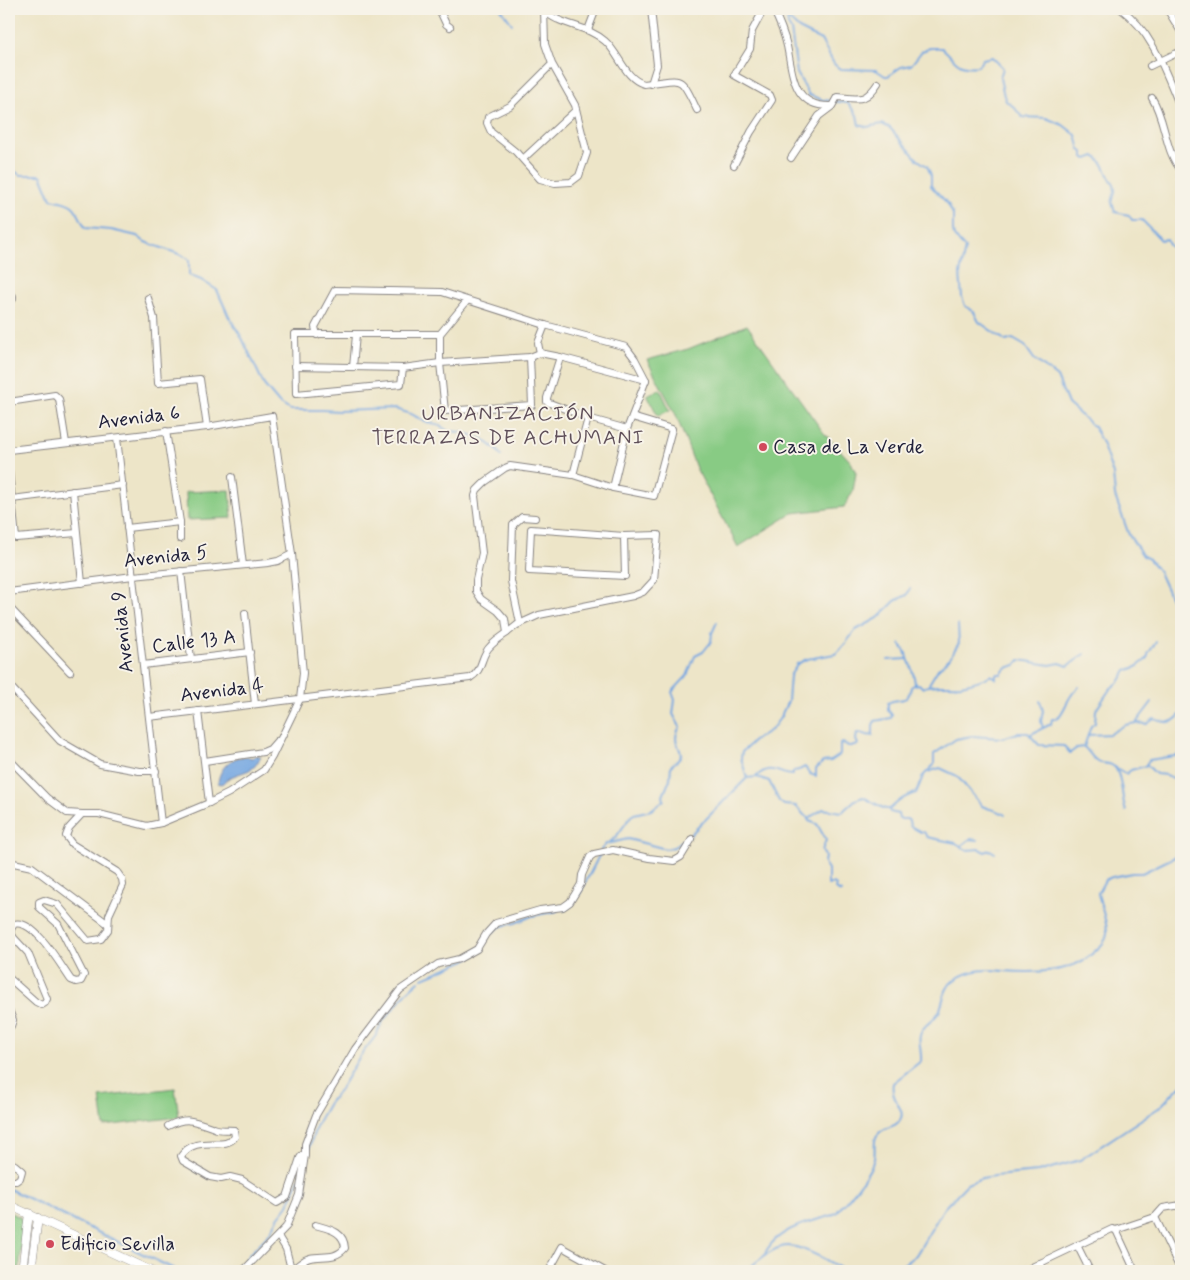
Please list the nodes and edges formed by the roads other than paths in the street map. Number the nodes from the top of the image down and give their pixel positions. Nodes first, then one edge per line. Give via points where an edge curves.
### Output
1 (439, 9) edge
2 (542, 9) edge
3 (596, 9) edge
4 (651, 9) edge
5 (764, 9) edge
6 (773, 9) edge
7 (1121, 9) edge
8 (1167, 9) edge
9 (450, 27) dead end
10 (588, 30) junction
11 (1181, 32) edge
12 (1181, 52) edge
13 (1160, 61) junction
14 (552, 64) junction
15 (1150, 66) dead end
16 (878, 83) dead end
17 (651, 84) junction
18 (1152, 98) dead end
19 (832, 106) junction
20 (1181, 109) edge
21 (576, 110) junction
22 (697, 110) dead end
23 (790, 158) dead end
24 (523, 159) junction
25 (734, 165) dead end
26 (1181, 170) edge
27 (9, 294) edge
28 (148, 298) dead end
29 (467, 301) junction
30 (9, 303) edge
31 (545, 326) junction
32 (440, 334) junction
33 (316, 335) junction
34 (356, 335) junction
35 (540, 353) junction
36 (530, 357) junction
37 (560, 357) junction
38 (440, 363) junction
39 (295, 366) junction
40 (353, 367) junction
41 (403, 368) junction
42 (646, 380) junction
43 (9, 402) edge
44 (588, 418) junction
45 (632, 418) junction
46 (207, 427) junction
47 (627, 429) junction
48 (166, 431) junction
49 (117, 438) junction
50 (66, 443) junction
51 (9, 450) edge
52 (9, 472) edge
53 (572, 475) junction
54 (232, 477) dead end
55 (123, 485) junction
56 (613, 488) junction
57 (73, 491) junction
58 (12, 499) junction
59 (536, 518) dead end
60 (180, 522) junction
61 (127, 528) junction
62 (77, 533) junction
63 (624, 536) junction
64 (180, 539) dead end
65 (292, 554) junction
66 (242, 565) junction
67 (181, 571) junction
68 (133, 576) junction
69 (82, 583) junction
70 (9, 592) edge
71 (9, 607) edge
72 (245, 614) dead end
73 (520, 623) junction
74 (507, 633) junction
75 (250, 652) junction
76 (191, 659) junction
77 (143, 665) junction
78 (70, 672) dead end
79 (9, 685) edge
80 (300, 698) junction
81 (255, 704) junction
82 (198, 711) junction
83 (149, 717) junction
84 (285, 730) junction
85 (9, 760) edge
86 (205, 761) junction
87 (156, 771) junction
88 (209, 803) junction
89 (82, 814) junction
90 (161, 823) junction
91 (692, 839) dead end
92 (9, 862) edge
93 (108, 924) junction
94 (9, 978) edge
95 (9, 1010) edge
96 (9, 1027) edge
97 (168, 1126) dead end
98 (306, 1154) junction
99 (9, 1162) edge
100 (9, 1181) edge
101 (9, 1205) edge
102 (1181, 1205) edge
103 (29, 1214) junction
104 (1156, 1217) junction
105 (38, 1218) junction
106 (315, 1225) dead end
107 (1116, 1230) junction
108 (278, 1236) junction
109 (1077, 1245) junction
110 (1040, 1263) junction
111 (1178, 1270) edge
112 (22, 1271) edge
113 (31, 1271) edge
114 (151, 1271) edge
115 (243, 1271) edge
116 (549, 1271) edge
117 (605, 1271) edge
118 (1026, 1271) edge
119 (1044, 1271) edge
120 (1090, 1271) edge
121 (1135, 1271) edge

1 - 9 street
2 - 10 street via 557,20
2 - 14 street
3 - 10 street
4 - 17 street via 657,65
5 - 25 street via 752,31 750,49 734,75 770,95 772,100
6 - 19 street via 783,30 792,74 802,96 820,107
7 - 13 street via 1143,30
8 - 11 street
10 - 17 street via 607,43 640,83
12 - 13 street
13 - 15 street
13 - 20 street
14 - 21 street
14 - 24 street via 510,106 488,117 487,123 492,132
16 - 19 street via 870,95 862,98 837,97
17 - 22 street via 681,82
18 - 26 street via 1170,151
19 - 23 street via 818,116
21 - 24 street
21 - 24 street via 587,154 579,176 571,182 554,183 540,179
27 - 30 street via 13,296
28 - 46 street via 154,318 158,383 200,379
29 - 31 street
29 - 32 street
29 - 33 street via 442,292 335,290 315,327
31 - 35 street via 538,343
31 - 42 street via 626,347
32 - 34 street
32 - 38 street
33 - 34 street
33 - 39 street via 295,334
34 - 40 street
35 - 36 street
35 - 37 street
36 - 38 street
36 - 38 street via 532,405 522,406 444,411
37 - 42 street
37 - 44 street via 548,402
38 - 41 street
39 - 40 street
39 - 41 street via 296,394 401,384
40 - 41 street
42 - 45 street
43 - 50 street via 55,396 59,399
44 - 47 street
44 - 53 street
45 - 47 street
45 - 56 street via 672,429 654,496
46 - 48 street, Avenida 6
46 - 65 street, Avenida 6 via 272,416
47 - 56 street
48 - 49 street, Avenida 6
48 - 60 street
49 - 50 street, Avenida 6
49 - 55 street, Avenida 9
50 - 51 street, Avenida 6
52 - 58 street
53 - 56 street
53 - 74 street via 510,466 477,490 482,554 476,591 505,619
54 - 66 street
55 - 57 street
55 - 61 street, Avenida 9
57 - 58 street
57 - 62 street
58 - 62 street via 16,538
59 - 73 street via 522,517 513,525 512,582
60 - 61 street
60 - 64 street
61 - 68 street, Avenida 9
62 - 69 street
63 - 63 street via 531,530 529,572 625,576
63 - 73 street, Avenida 4 via 658,535 654,580 643,592 539,615
65 - 66 street, Avenida 5 via 278,561
65 - 80 street via 302,673
66 - 67 street, Avenida 5
67 - 68 street, Avenida 5
67 - 76 street
68 - 69 street, Avenida 5
68 - 77 street, Avenida 9
69 - 70 street, Avenida 5
71 - 78 street
72 - 75 street
73 - 74 street, Avenida 4
74 - 80 street, Avenida 4 via 486,652 480,670 470,678
75 - 76 street, Calle 13 A
75 - 81 street
76 - 77 street, Calle 13 A
77 - 83 street, Avenida 9
79 - 87 street via 60,741 100,764
80 - 81 street, Avenida 4
80 - 84 street
81 - 82 street, Avenida 4
82 - 83 street, Avenida 4
82 - 86 street
83 - 87 street, Avenida 9
84 - 86 street via 270,750
84 - 88 street via 264,770
85 - 89 street via 67,813
86 - 88 street
87 - 90 street, Avenida 9
88 - 90 street
89 - 90 street via 99,814 148,826
89 - 93 street via 66,836 72,844 117,872 122,879 123,886
91 - 98 street via 681,857 674,861 613,850 594,854 582,875 579,888 563,907 496,923 477,949 459,959 438,964 400,990 355,1049 316,1115 305,1144
92 - 93 street via 32,867
93 - 94 street via 108,930 100,939 88,941 58,904 40,902 39,907 58,924 84,975 76,982 71,980 46,944 28,927 18,923 10,931 28,953 45,1003 36,1002
95 - 96 street via 13,1020
97 - 98 street via 179,1120 193,1120 215,1129 234,1130 232,1141 226,1144 201,1143 181,1156 183,1161 210,1177 242,1180 277,1203 287,1197 300,1158
98 - 108 street via 294,1209
99 - 100 street via 22,1171 20,1178
101 - 103 street
102 - 104 street via 1163,1208
103 - 105 street
103 - 112 street
104 - 107 street
104 - 111 street
105 - 113 street
105 - 114 street
106 - 108 street via 338,1233 344,1241 345,1248 341,1253 310,1258 293,1268
107 - 109 street
107 - 121 street
108 - 115 street
109 - 110 street
109 - 120 street
110 - 118 street
110 - 119 street
116 - 117 street via 562,1247

